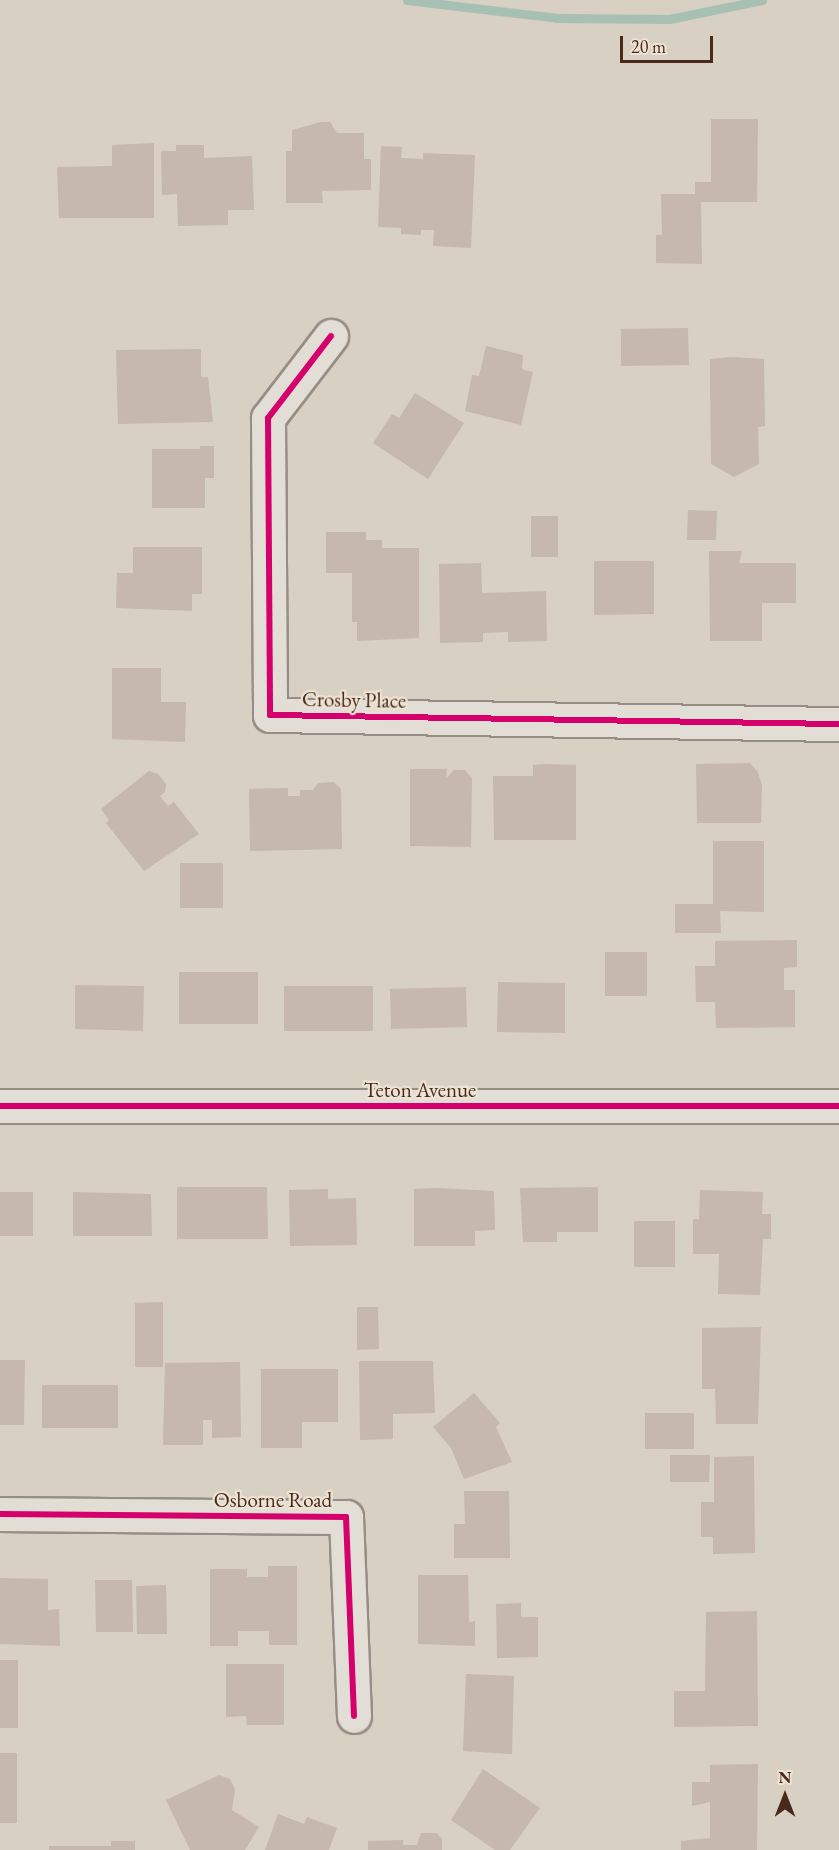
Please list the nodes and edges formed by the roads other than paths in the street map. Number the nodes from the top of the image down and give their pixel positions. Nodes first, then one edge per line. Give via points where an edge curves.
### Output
1 (331, 336) dead end
2 (839, 724) edge
3 (0, 1106) edge
4 (839, 1106) edge
5 (0, 1514) edge
6 (354, 1716) dead end

1 - 2 street, Crosby Place via 267,418 270,716
3 - 4 street, Teton Avenue
5 - 6 street, Osborne Road via 346,1517

